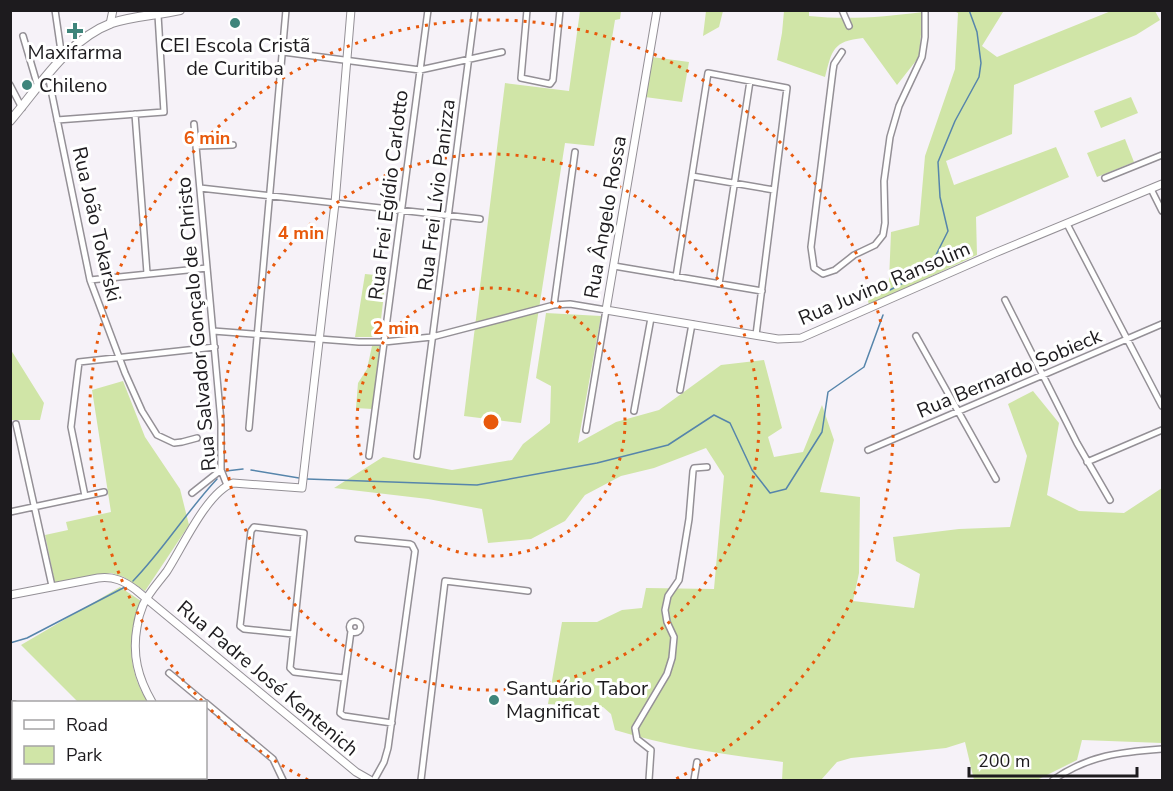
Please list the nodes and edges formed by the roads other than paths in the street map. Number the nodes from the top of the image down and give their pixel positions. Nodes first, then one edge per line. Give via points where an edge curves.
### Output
1 (55, 10) edge
2 (113, 10) edge
3 (180, 10) edge
4 (286, 10) edge
5 (351, 10) edge
6 (428, 10) edge
7 (475, 10) edge
8 (527, 10) edge
9 (560, 10) edge
10 (657, 10) edge
11 (842, 10) edge
12 (925, 10) edge
13 (158, 15) junction
14 (110, 24) junction
15 (849, 26) dead end
16 (23, 36) dead end
17 (283, 52) junction
18 (502, 52) dead end
19 (842, 52) dead end
20 (62, 58) junction
21 (469, 59) junction
22 (347, 60) junction
23 (420, 70) junction
24 (48, 75) junction
25 (750, 81) junction
26 (10, 85) edge
27 (38, 87) junction
28 (22, 108) junction
29 (135, 114) junction
30 (57, 120) junction
31 (10, 121) edge
32 (194, 124) dead end
33 (233, 145) dead end
34 (196, 146) junction
35 (575, 152) dead end
36 (1162, 155) edge
37 (692, 176) junction
38 (1105, 178) dead end
39 (734, 184) junction
40 (1162, 184) edge
41 (200, 188) junction
42 (1151, 189) junction
43 (774, 190) junction
44 (270, 196) junction
45 (334, 203) junction
46 (402, 211) junction
47 (1162, 211) edge
48 (448, 216) junction
49 (480, 219) dead end
50 (1066, 224) junction
51 (614, 266) junction
52 (207, 268) junction
53 (147, 273) junction
54 (676, 277) junction
55 (90, 280) junction
56 (719, 284) junction
57 (762, 291) junction
58 (1005, 300) dead end
59 (554, 305) junction
60 (606, 310) junction
61 (651, 318) junction
62 (692, 324) junction
63 (1162, 324) edge
64 (213, 332) junction
65 (257, 334) junction
66 (756, 335) junction
67 (916, 336) dead end
68 (432, 338) junction
69 (319, 339) junction
70 (1127, 339) junction
71 (384, 342) junction
72 (214, 347) junction
73 (119, 358) junction
74 (1043, 375) junction
75 (680, 390) dead end
76 (1162, 406) edge
77 (634, 411) dead end
78 (957, 411) junction
79 (16, 424) dead end
80 (249, 428) dead end
81 (586, 430) dead end
82 (1162, 430) edge
83 (197, 438) dead end
84 (868, 450) dead end
85 (369, 456) dead end
86 (417, 456) dead end
87 (1087, 462) junction
88 (707, 467) dead end
89 (221, 470) junction
90 (996, 479) dead end
91 (227, 485) junction
92 (104, 492) dead end
93 (192, 493) dead end
94 (85, 496) junction
95 (1110, 500) dead end
96 (34, 507) junction
97 (10, 512) edge
98 (358, 539) dead end
99 (51, 586) junction
100 (528, 591) dead end
101 (10, 595) edge
102 (147, 598) junction
103 (351, 631) dead end
104 (293, 634) junction
105 (169, 673) dead end
106 (344, 678) junction
107 (152, 701) edge
108 (203, 701) edge
109 (207, 705) edge
110 (392, 723) junction
111 (1162, 749) edge
112 (697, 762) dead end
113 (283, 780) edge
114 (372, 780) edge
115 (421, 780) edge
116 (649, 780) edge
117 (694, 780) edge
118 (1053, 780) edge

1 - 20 street
2 - 14 street
3 - 13 main road
4 - 17 street
5 - 22 street
6 - 23 street, Rua Frei Egídio Carlotto
7 - 21 street, Rua Frei Lívio Panizza
8 - 9 street via 520,78 550,84
10 - 51 street, Rua Ângelo Rossa
11 - 15 street
12 - 19 street via 922,57 898,106 890,137 883,235 875,245 823,274 812,264 812,236 833,70
13 - 14 main road
13 - 29 street via 164,112
14 - 20 main road via 85,38
16 - 27 street
17 - 22 street
17 - 44 street
18 - 21 street
20 - 24 main road
21 - 23 street
21 - 48 street, Rua Frei Lívio Panizza
22 - 23 street
22 - 45 street
23 - 46 street, Rua Frei Egídio Carlotto
24 - 27 main road
24 - 30 street, Rua João Tokarski
25 - 37 street via 708,73
25 - 39 street
25 - 43 street via 787,88
26 - 28 street
27 - 28 main road
28 - 31 main road
29 - 30 street
29 - 53 street
30 - 55 street, Rua João Tokarski
32 - 34 street, Rua Salvador Gonçalo de Christo
33 - 34 street
34 - 41 street, Rua Salvador Gonçalo de Christo
35 - 59 street
36 - 38 street
37 - 39 street
37 - 54 street
39 - 43 street
39 - 56 street
40 - 42 street, Rua Juvino Ransolim
41 - 44 street
41 - 52 street, Rua Salvador Gonçalo de Christo
42 - 47 street
42 - 50 street, Rua Juvino Ransolim
43 - 57 street
44 - 45 street
44 - 65 street
45 - 46 street
45 - 69 street
46 - 48 street
46 - 71 street, Rua Frei Egídio Carlotto
48 - 49 street
48 - 68 street, Rua Frei Lívio Panizza
50 - 66 street, Rua Juvino Ransolim via 809,336 786,339
50 - 70 street
51 - 54 street
51 - 60 street, Rua Ângelo Rossa
52 - 53 street
52 - 64 street, Rua Salvador Gonçalo de Christo
53 - 55 street
54 - 56 street
55 - 73 street, Rua João Tokarski
56 - 57 street
57 - 66 street
58 - 74 street
59 - 60 street
59 - 68 street
60 - 61 street, Rua Juvino Ransolim
60 - 81 street, Rua Ângelo Rossa
61 - 62 street, Rua Juvino Ransolim
61 - 77 street
62 - 66 street, Rua Juvino Ransolim
62 - 75 street
63 - 70 street, Rua Bernardo Sobieck
64 - 65 street
64 - 72 street, Rua Salvador Gonçalo de Christo
65 - 69 street
65 - 80 street
67 - 78 street
68 - 71 street
68 - 86 street, Rua Frei Lívio Panizza
69 - 71 street
69 - 91 street via 302,488
70 - 74 street, Rua Bernardo Sobieck
70 - 76 street
71 - 85 street, Rua Frei Egídio Carlotto
72 - 73 street
72 - 89 street, Rua Salvador Gonçalo de Christo via 222,430
73 - 83 street, Rua João Tokarski via 142,411 158,435 174,443
73 - 94 street via 79,362 71,428
74 - 78 street, Rua Bernardo Sobieck
74 - 87 street
78 - 84 street, Rua Bernardo Sobieck
78 - 90 street
79 - 96 street
82 - 87 street
87 - 95 street
88 - 116 street via 693,471 679,580 666,602 665,616 674,637 670,666 635,728 637,739 651,750
89 - 91 street, Rua Salvador Gonçalo de Christo
89 - 93 street
91 - 102 street via 208,506
92 - 94 street
94 - 96 street
96 - 97 street
96 - 99 street
98 - 110 street via 410,544 414,548
99 - 101 street, Rua Padre José Kentenich
99 - 102 street, Rua Padre José Kentenich via 111,577
100 - 115 street via 445,581
102 - 107 street via 139,616 135,652 138,672
102 - 114 street, Rua Padre José Kentenich via 356,772
103 - 106 street
104 - 104 street via 240,626 254,527 304,533
104 - 106 street via 291,671
105 - 108 street
106 - 110 street via 342,715
109 - 113 street via 273,759
110 - 114 street via 387,755
111 - 118 street via 1109,754
112 - 117 street

